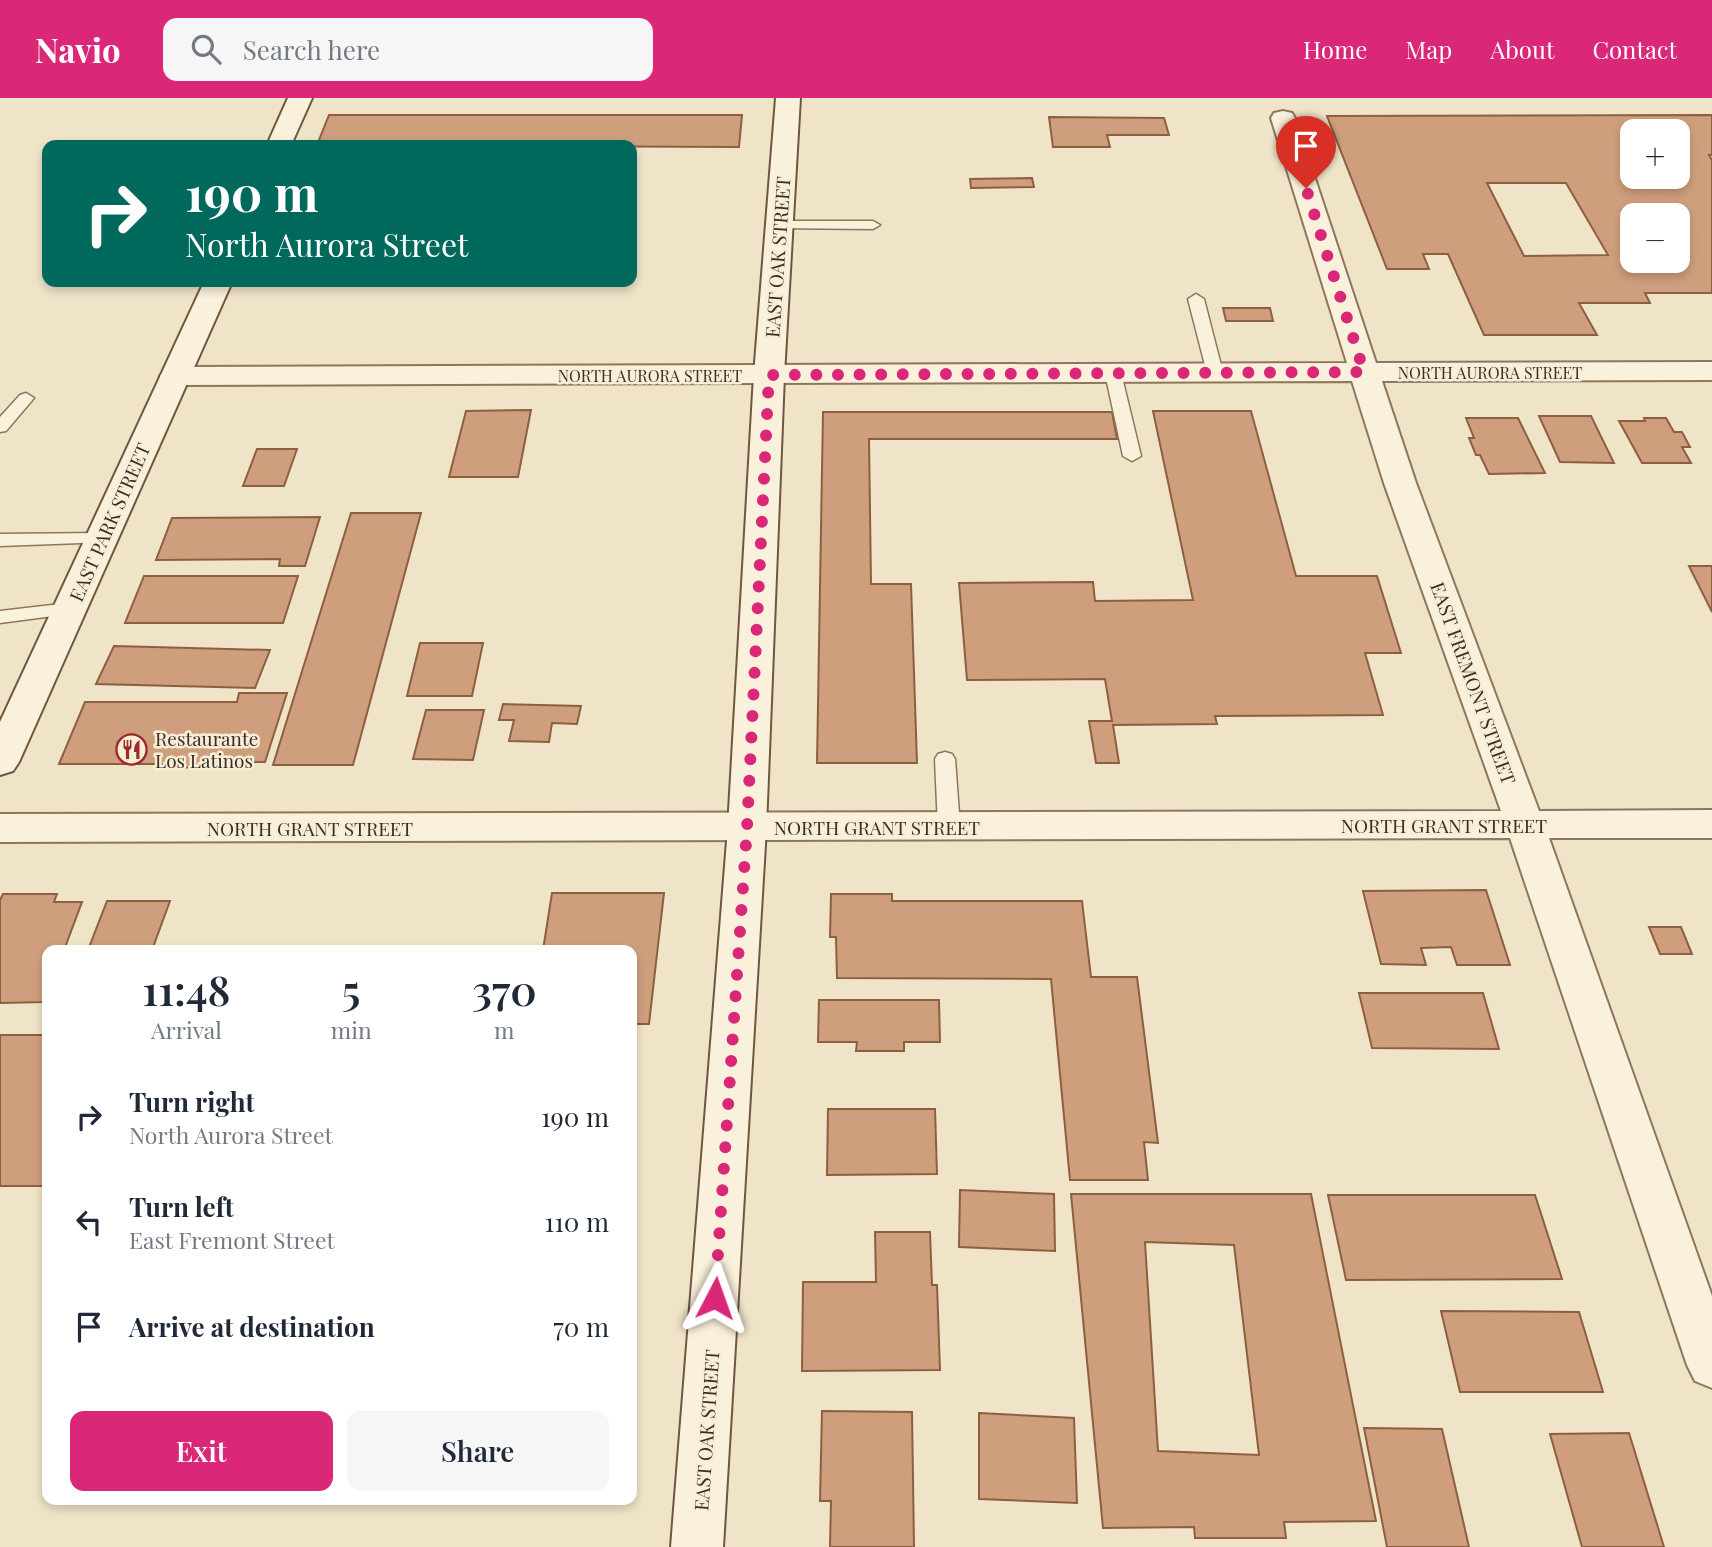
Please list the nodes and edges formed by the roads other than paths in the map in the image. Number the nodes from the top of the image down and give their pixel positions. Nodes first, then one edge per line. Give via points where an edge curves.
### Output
1 (300, 98) edge
2 (788, 98) edge
3 (1283, 118) dead end
4 (281, 140) edge
5 (779, 225) junction
6 (873, 225) dead end
7 (216, 287) edge
8 (1196, 299) dead end
9 (1712, 371) edge
10 (1364, 372) junction
11 (1113, 373) junction
12 (1215, 373) junction
13 (769, 375) junction
14 (175, 376) junction
15 (26, 398) dead end
16 (0, 426) edge
17 (1132, 456) dead end
18 (102, 538) junction
19 (0, 540) edge
20 (69, 609) junction
21 (0, 617) edge
22 (945, 759) dead end
23 (0, 762) edge
24 (1712, 824) edge
25 (1525, 825) junction
26 (949, 827) junction
27 (0, 828) edge
28 (747, 828) junction
29 (1712, 1365) edge
30 (697, 1547) edge

1 - 4 street
2 - 5 street, EAST OAK STREET
3 - 10 street, EAST FREMONT STREET
5 - 6 lane
5 - 13 street, EAST OAK STREET
7 - 14 street, EAST PARK STREET
8 - 12 lane
9 - 10 street, NORTH AURORA STREET
10 - 12 street, NORTH AURORA STREET
10 - 25 street, EAST FREMONT STREET
11 - 12 street, NORTH AURORA STREET
11 - 13 street, NORTH AURORA STREET
11 - 17 lane
13 - 14 street, NORTH AURORA STREET
13 - 28 street, EAST OAK STREET
14 - 18 street, EAST PARK STREET
15 - 16 lane
18 - 19 lane
18 - 20 street, EAST PARK STREET
20 - 21 lane
20 - 23 street, EAST PARK STREET
22 - 26 lane
24 - 25 street, NORTH GRANT STREET
25 - 26 street, NORTH GRANT STREET
25 - 29 street, EAST FREMONT STREET
26 - 28 street, NORTH GRANT STREET
27 - 28 street, NORTH GRANT STREET
28 - 30 street, EAST OAK STREET

